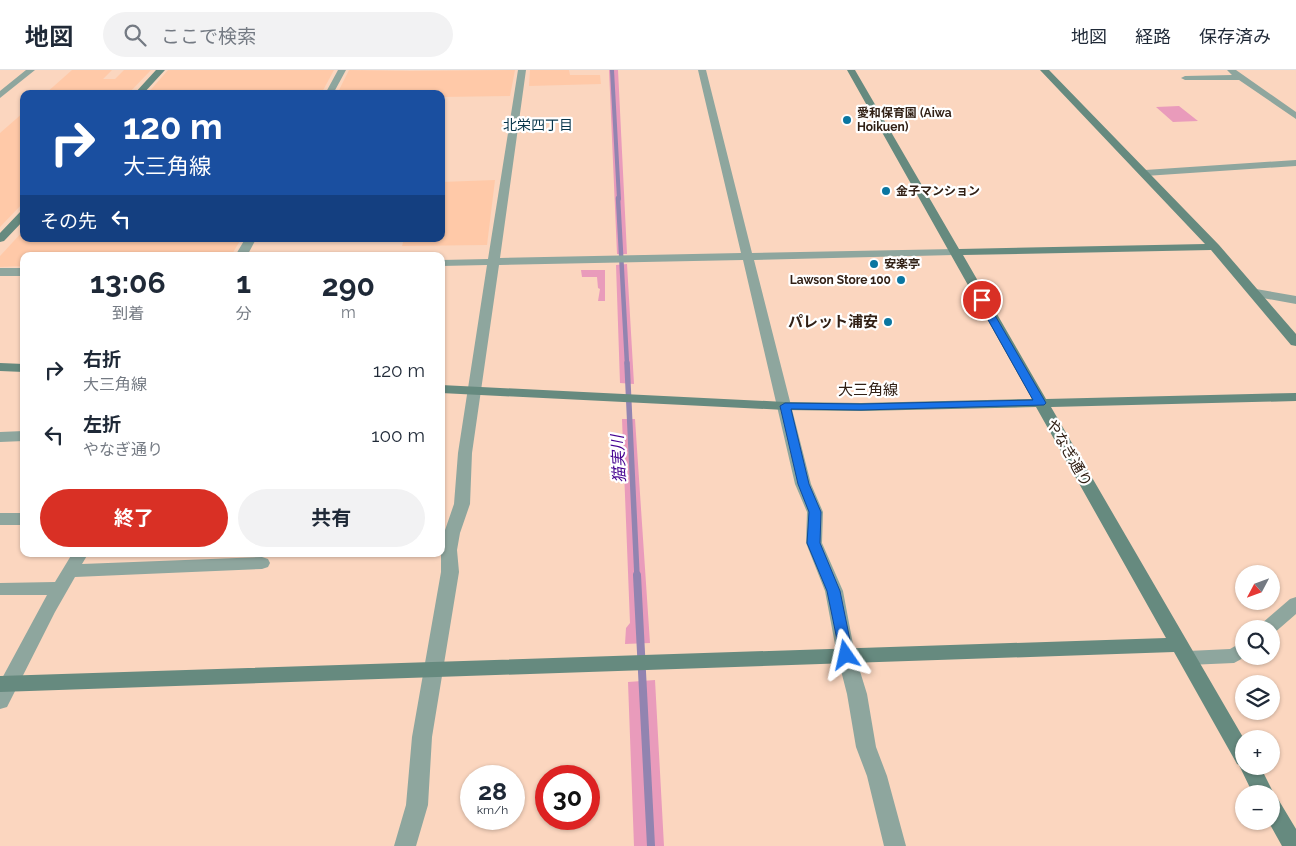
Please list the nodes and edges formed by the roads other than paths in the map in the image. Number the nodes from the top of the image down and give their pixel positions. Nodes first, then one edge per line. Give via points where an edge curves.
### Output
1 (31, 70) edge
2 (161, 70) edge
3 (342, 70) edge
4 (522, 70) edge
5 (702, 70) edge
6 (851, 70) edge
7 (1044, 70) edge
8 (1231, 70) edge
9 (1241, 77) junction
10 (1184, 78) dead end
11 (14, 83) junction
12 (0, 84) edge
13 (142, 90) edge
14 (331, 90) edge
15 (0, 95) edge
16 (1296, 116) edge
17 (1296, 163) edge
18 (1145, 173) junction
19 (20, 218) edge
20 (0, 239) edge
21 (1215, 247) junction
22 (954, 252) junction
23 (749, 257) junction
24 (494, 262) junction
25 (445, 263) edge
26 (0, 272) edge
27 (20, 272) edge
28 (1256, 293) junction
29 (1296, 300) edge
30 (1296, 342) edge
31 (0, 367) edge
32 (20, 368) edge
33 (445, 388) edge
34 (475, 390) junction
35 (1296, 398) edge
36 (1040, 403) junction
37 (785, 406) junction
38 (20, 436) edge
39 (0, 437) edge
40 (0, 519) edge
41 (20, 519) edge
42 (78, 557) edge
43 (262, 563) dead end
44 (70, 571) junction
45 (59, 588) junction
46 (0, 589) edge
47 (1296, 604) edge
48 (1277, 620) edge
49 (1184, 652) junction
50 (846, 655) junction
51 (1235, 655) edge
52 (434, 669) junction
53 (4, 684) edge
54 (0, 701) edge
55 (1235, 742) edge
56 (1280, 822) edge
57 (406, 846) edge
58 (895, 846) edge
59 (1294, 846) edge

1 - 11 street
2 - 13 street
3 - 14 street
4 - 24 street
5 - 23 street
6 - 22 street, やなぎ通り
7 - 18 street
8 - 9 street
9 - 10 street
9 - 16 street
11 - 12 street
11 - 15 street
17 - 18 street
18 - 21 street
19 - 20 street
21 - 22 street
21 - 28 street
22 - 23 street
22 - 36 street, やなぎ通り
23 - 24 street
23 - 37 street
24 - 25 street
24 - 34 street
26 - 27 street
28 - 29 street
28 - 30 street
31 - 32 street
33 - 34 street, 大三角線
34 - 37 street, 大三角線
34 - 52 street via 462,469 462,504 449,550 448,593
35 - 36 street, 大三角線
36 - 37 street, 大三角線
36 - 49 street, やなぎ通り
37 - 50 street via 803,484 815,512 814,543 834,591
38 - 39 street
40 - 41 street
42 - 44 street
43 - 44 street
44 - 45 street
45 - 46 street
45 - 53 street
47 - 48 street
49 - 50 street
49 - 51 street
49 - 55 street, やなぎ通り
50 - 52 street
50 - 58 street via 866,747
52 - 53 street
52 - 57 street via 422,737 417,805
53 - 54 street
56 - 59 street

